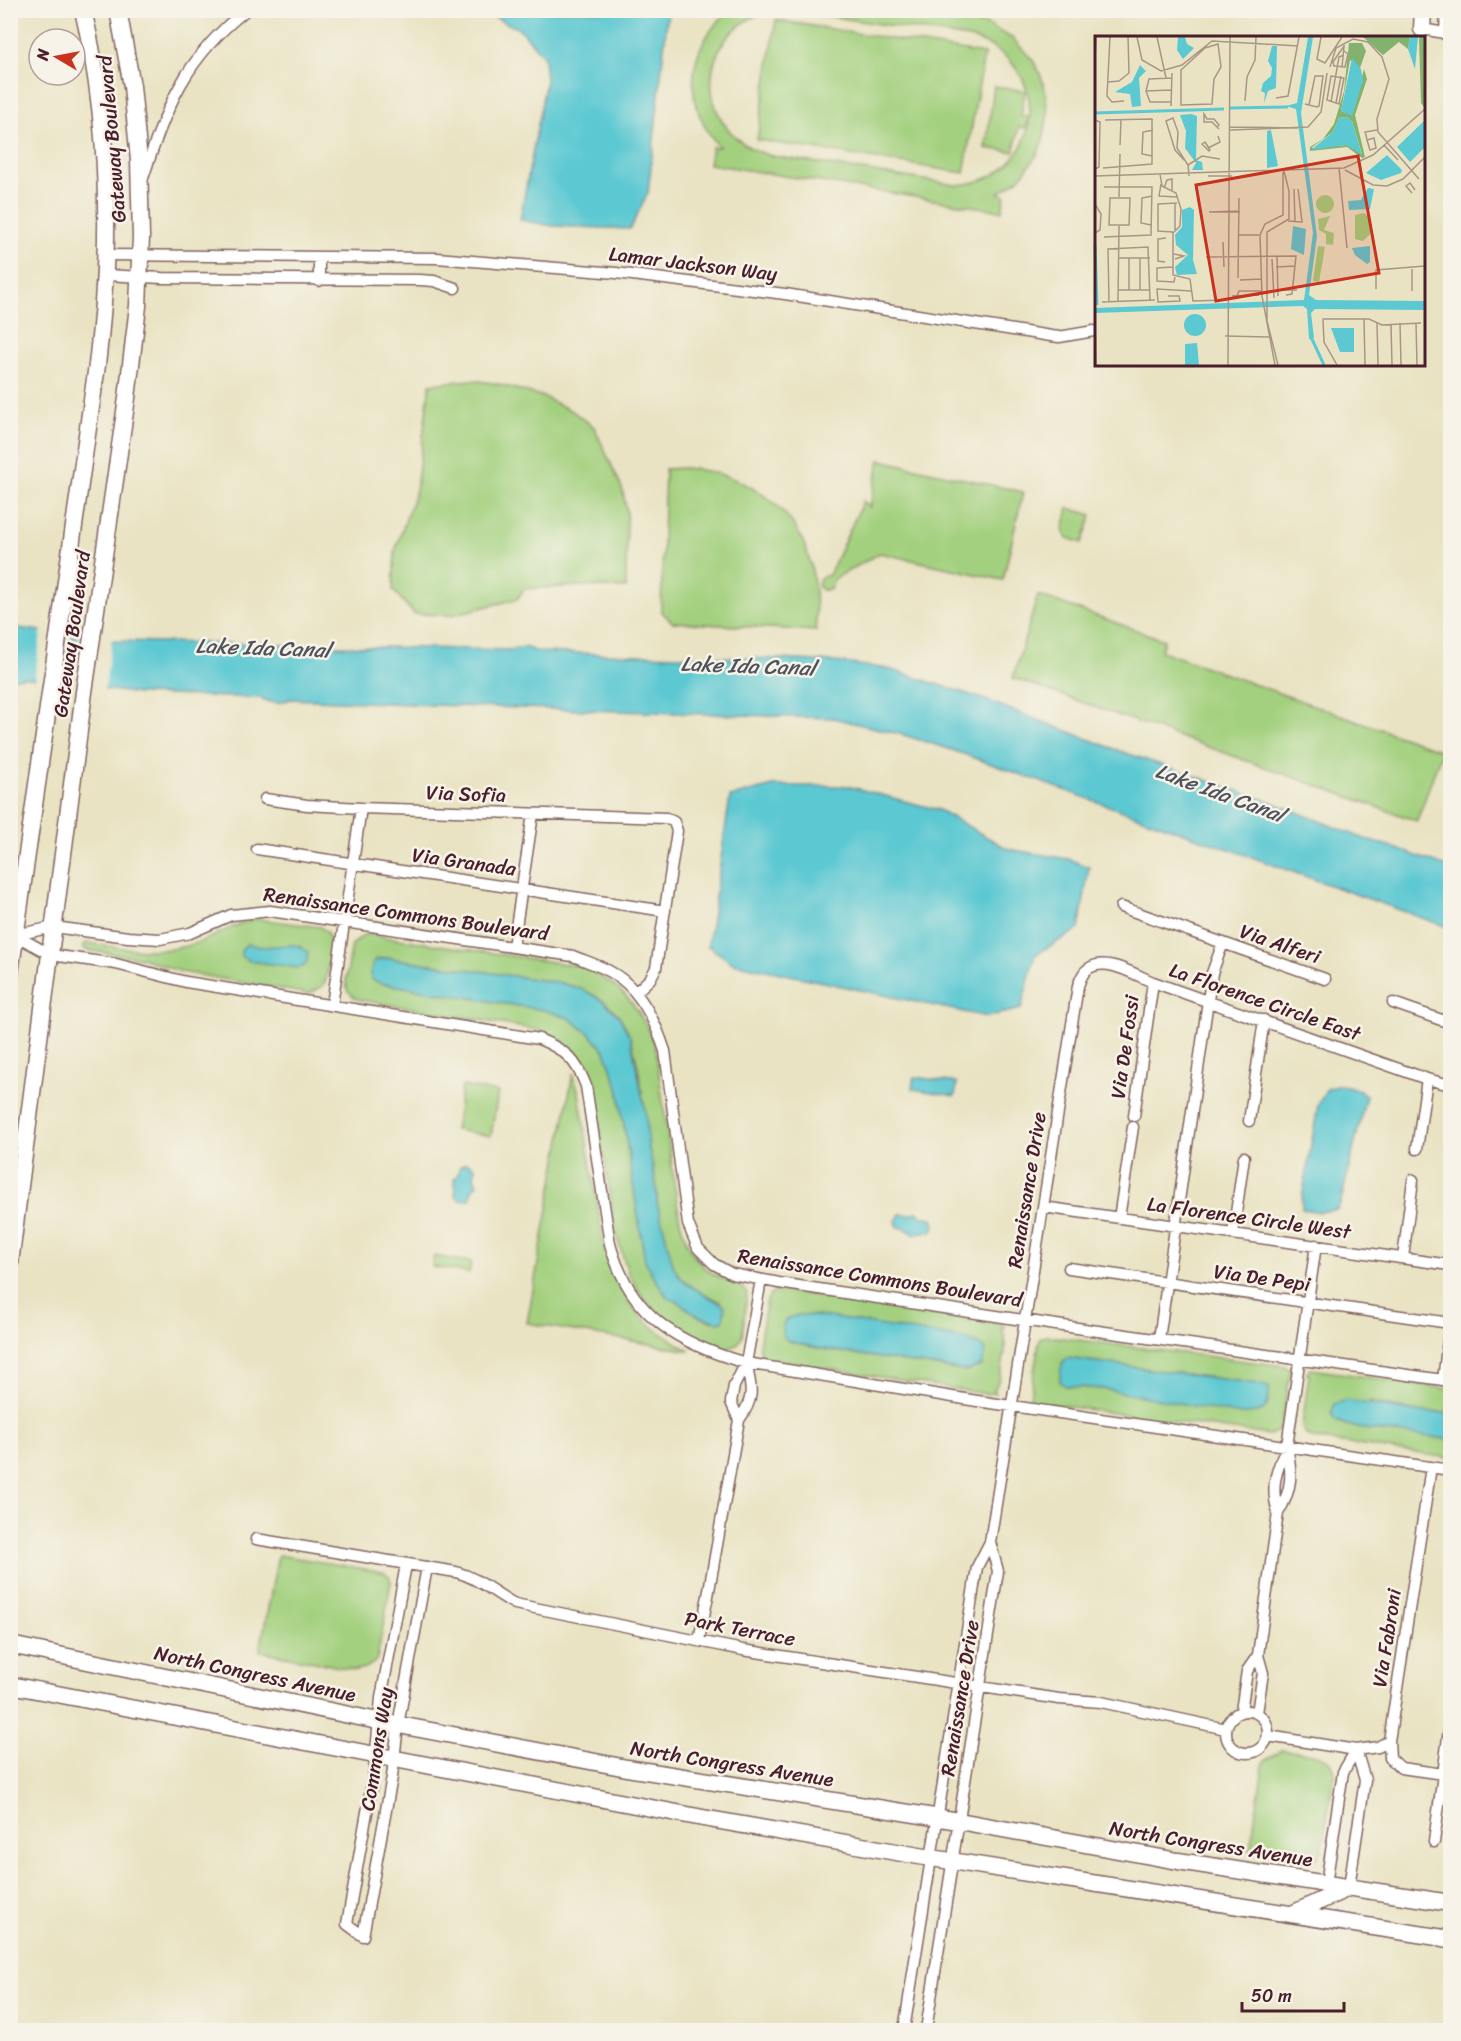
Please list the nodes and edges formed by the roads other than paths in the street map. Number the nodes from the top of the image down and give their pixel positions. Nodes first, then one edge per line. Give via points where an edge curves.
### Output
1 (83, 10) edge
2 (118, 10) edge
3 (246, 10) edge
4 (1423, 10) edge
5 (1449, 10) edge
6 (1422, 29) joint
7 (1449, 33) edge
8 (140, 186) junction
9 (140, 254) junction
10 (106, 255) junction
11 (319, 258) junction
12 (105, 275) junction
13 (140, 277) junction
14 (319, 281) junction
15 (455, 288) dead end
16 (1094, 332) dead end
17 (265, 799) dead end
18 (361, 808) junction
19 (533, 814) junction
20 (257, 849) dead end
21 (353, 864) junction
22 (522, 889) junction
23 (1121, 907) dead end
24 (664, 911) junction
25 (346, 922) junction
26 (54, 927) junction
27 (15, 935) junction
28 (1223, 943) junction
29 (513, 947) junction
30 (51, 955) junction
31 (10, 973) edge
32 (1325, 979) dead end
33 (1152, 982) junction
34 (1078, 986) joint
35 (636, 992) junction
36 (1208, 1000) junction
37 (1393, 1003) dead end
38 (332, 1005) junction
39 (1264, 1020) junction
40 (1450, 1023) edge
41 (1427, 1079) junction
42 (1450, 1085) edge
43 (1249, 1121) dead end
44 (1417, 1149) dead end
45 (1244, 1157) dead end
46 (1413, 1180) dead end
47 (1042, 1207) junction
48 (1119, 1218) junction
49 (1175, 1226) junction
50 (1233, 1234) junction
51 (1316, 1245) junction
52 (1402, 1258) junction
53 (10, 1263) edge
54 (1450, 1265) edge
55 (1069, 1268) dead end
56 (761, 1280) junction
57 (1167, 1282) junction
58 (1308, 1302) junction
59 (1026, 1320) junction
60 (1450, 1324) edge
61 (1159, 1339) junction
62 (1300, 1360) junction
63 (746, 1364) junction
64 (1447, 1381) edge
65 (1011, 1406) junction
66 (739, 1420) junction
67 (1287, 1446) junction
68 (1431, 1467) junction
69 (1450, 1470) edge
70 (256, 1539) dead end
71 (990, 1542) junction
72 (406, 1565) junction
73 (427, 1567) junction
74 (699, 1640) junction
75 (10, 1645) edge
76 (1258, 1655) junction
77 (958, 1683) junction
78 (10, 1685) edge
79 (979, 1686) junction
80 (1241, 1711) junction
81 (1257, 1713) junction
82 (378, 1721) junction
83 (1450, 1722) edge
84 (398, 1725) junction
85 (1226, 1729) junction
86 (1268, 1736) junction
87 (1389, 1741) junction
88 (1356, 1750) junction
89 (375, 1755) junction
90 (394, 1759) junction
91 (1443, 1774) junction
92 (937, 1818) junction
93 (958, 1821) junction
94 (1434, 1842) dead end
95 (932, 1858) junction
96 (953, 1861) junction
97 (1326, 1884) junction
98 (1349, 1887) junction
99 (1450, 1904) edge
100 (1292, 1914) junction
101 (1450, 1939) edge
102 (917, 1951) junction
103 (939, 1955) junction
104 (904, 2031) edge
105 (926, 2031) edge

1 - 10 main road, Gateway Boulevard via 101,125
2 - 8 main road, Gateway Boulevard via 132,86
3 - 8 street via 207,45 178,87
4 - 6 main road
5 - 7 main road
6 - 7 street
8 - 9 main road, Gateway Boulevard
9 - 10 street, Lamar Jackson Way
9 - 11 street, Lamar Jackson Way
9 - 13 main road, Gateway Boulevard
10 - 12 main road, Gateway Boulevard
11 - 14 street
11 - 16 street, Lamar Jackson Way via 437,258 665,277 1059,337
12 - 13 street
12 - 27 main road, Gateway Boulevard via 97,365
13 - 14 street
13 - 26 main road, Gateway Boulevard
14 - 15 street via 420,280
17 - 18 street, Via Sofia
18 - 19 street, Via Sofia
18 - 21 street
19 - 22 street
19 - 24 street, Via Sofia via 666,818 674,822 677,831
20 - 21 street, Via Granada
21 - 22 street, Via Granada
21 - 25 street
22 - 24 street, Via Granada
22 - 29 street
23 - 28 street, Via Alferi
24 - 35 street via 656,968
25 - 26 street, Renaissance Commons Boulevard via 270,910 249,911 190,933 160,939
25 - 29 street, Renaissance Commons Boulevard
25 - 38 street
26 - 27 street, Renaissance Commons Boulevard
26 - 30 main road, Gateway Boulevard
27 - 30 street
27 - 31 main road, Gateway Boulevard
28 - 32 street, Via Alferi
28 - 36 street, Via Alferi via 1212,973
29 - 35 street, Renaissance Commons Boulevard via 573,956 610,971
30 - 38 street
30 - 53 main road, Gateway Boulevard
33 - 34 street, La Florence Circle East via 1114,967 1097,965 1086,970
33 - 36 street, La Florence Circle East
33 - 48 street, Via De Fossi
34 - 47 street, Renaissance Drive
35 - 56 street, Renaissance Commons Boulevard via 656,1025 665,1051 692,1236 714,1264 732,1274
36 - 39 street, La Florence Circle East
36 - 49 street, Via Alferi
37 - 40 street
38 - 63 street via 539,1039 567,1054 586,1086 610,1244 627,1288 646,1313 678,1336
39 - 41 street, La Florence Circle East
39 - 43 street
41 - 42 street, La Florence Circle East
41 - 44 street
45 - 50 street
46 - 52 street
47 - 48 street, La Florence Circle West
47 - 59 street, Renaissance Drive
48 - 49 street, La Florence Circle West
49 - 50 street, La Florence Circle West
49 - 57 street, Via Alferi
50 - 51 street, La Florence Circle West
51 - 52 street, La Florence Circle West
51 - 58 street
52 - 54 street, La Florence Circle West
55 - 57 street, Via De Pepi
56 - 59 street, Renaissance Commons Boulevard
56 - 63 street
57 - 58 street, Via De Pepi
57 - 61 street, Via Alferi
58 - 60 street, Via De Pepi
58 - 62 street
59 - 61 street, Renaissance Commons Boulevard
59 - 65 street, Renaissance Drive
60 - 64 street
61 - 62 street, Renaissance Commons Boulevard
62 - 64 street, Renaissance Commons Boulevard
62 - 67 street
63 - 65 street
63 - 66 street via 752,1387 749,1405
63 - 66 street via 734,1386 731,1402
65 - 67 street
65 - 71 street, Renaissance Drive
66 - 74 street
67 - 68 street
67 - 76 street via 1277,1470 1273,1496 1278,1513
68 - 69 street
68 - 87 street, Via Fabroni
70 - 72 street, Park Terrace
71 - 77 street, Renaissance Drive via 977,1567
71 - 79 street, Renaissance Drive via 998,1571
72 - 73 street, Park Terrace
72 - 82 street, Commons Way
73 - 74 street, Park Terrace via 470,1576 502,1598 522,1606
73 - 84 street, Commons Way
74 - 77 street, Park Terrace
75 - 82 main road, North Congress Avenue
76 - 80 street via 1247,1671
76 - 81 street via 1263,1673
77 - 79 street, Park Terrace
77 - 92 street, Renaissance Drive
78 - 89 main road
79 - 85 street, Park Terrace via 1101,1702
79 - 93 street, Renaissance Drive
80 - 81 street
80 - 85 street via 1231,1718
81 - 86 street via 1266,1723
82 - 84 main road, North Congress Avenue
82 - 89 street, Commons Way
83 - 91 street
84 - 90 street, Commons Way
84 - 92 main road, North Congress Avenue via 627,1768
85 - 86 street via 1228,1742 1244,1753 1262,1747
86 - 88 street
87 - 88 street
87 - 91 street via 1390,1758 1401,1768
88 - 97 street via 1343,1772
88 - 98 street via 1365,1780
89 - 90 main road
89 - 90 street, Commons Way via 347,1924 363,1936
90 - 95 main road
91 - 94 street
92 - 93 main road, North Congress Avenue
92 - 95 street, Renaissance Drive
93 - 96 street, Renaissance Drive
93 - 97 main road, North Congress Avenue
95 - 96 main road
95 - 102 street, Renaissance Drive
96 - 100 main road
96 - 103 street, Renaissance Drive
97 - 98 main road, North Congress Avenue
98 - 99 main road, North Congress Avenue
98 - 100 main road
100 - 101 main road
102 - 103 street
102 - 104 street, Renaissance Drive
103 - 105 street, Renaissance Drive

